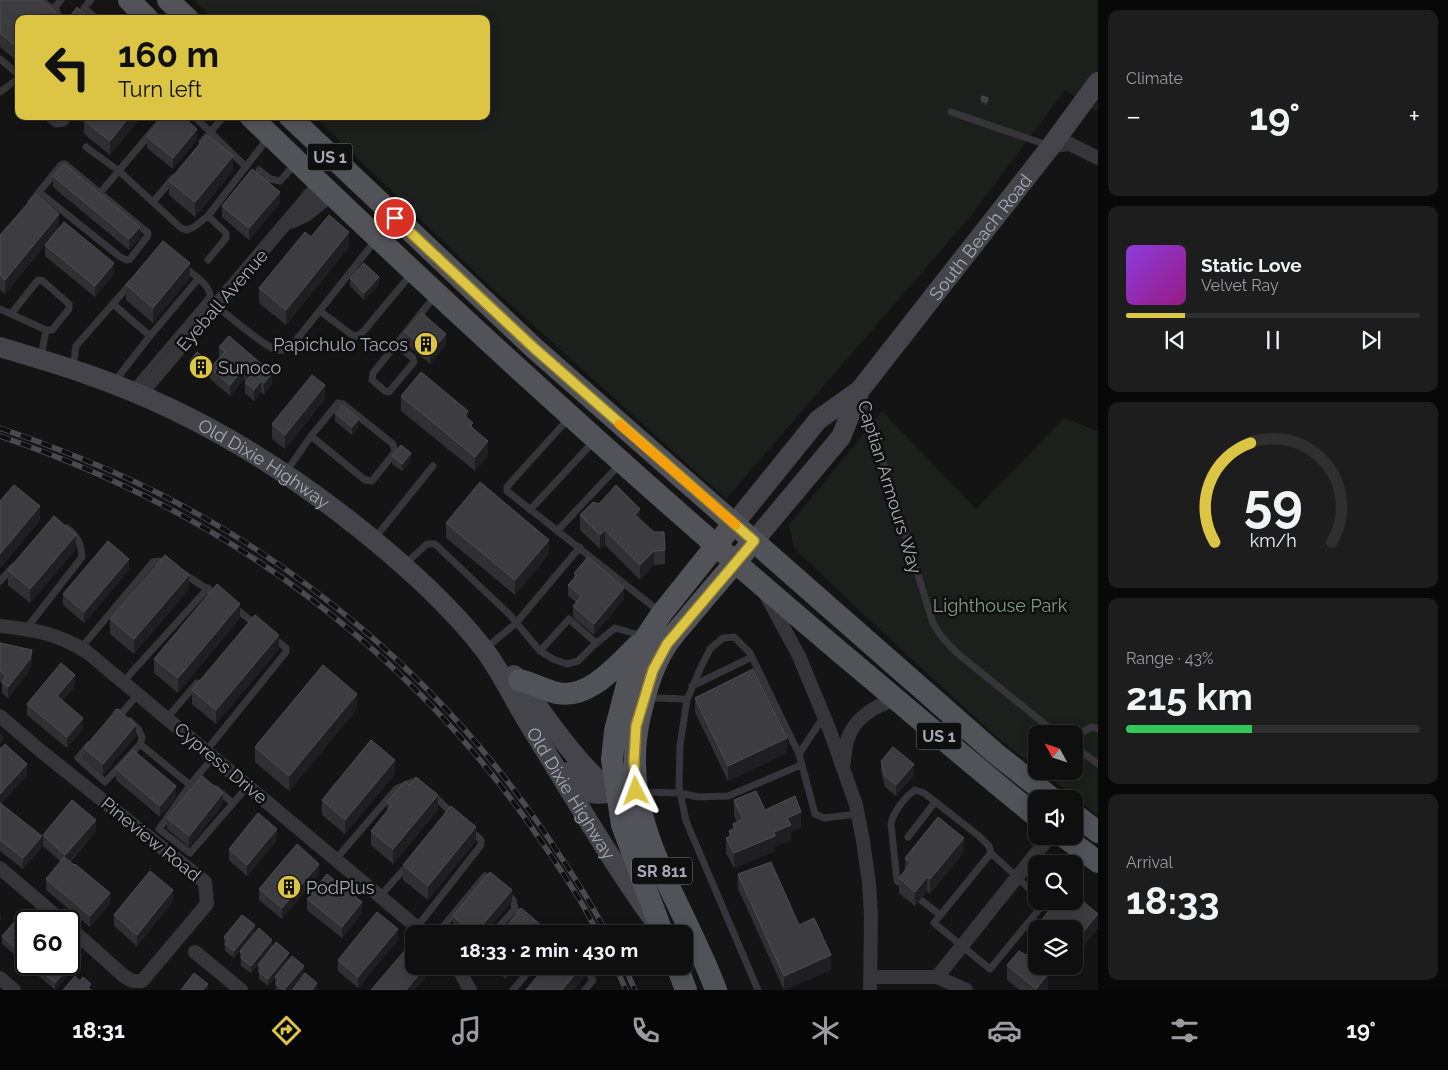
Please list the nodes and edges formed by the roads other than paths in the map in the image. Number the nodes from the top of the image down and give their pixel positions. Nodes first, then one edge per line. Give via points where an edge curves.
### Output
1 (42, 0) edge
2 (62, 0) edge
3 (91, 0) edge
4 (129, 0) edge
5 (55, 7) junction
6 (58, 15) edge
7 (92, 15) edge
8 (144, 15) edge
9 (0, 59) edge
10 (15, 72) edge
11 (15, 80) edge
12 (1098, 82) edge
13 (0, 92) edge
14 (951, 112) dead end
15 (51, 120) edge
16 (67, 120) edge
17 (162, 120) edge
18 (198, 120) edge
19 (221, 120) edge
20 (254, 120) edge
21 (293, 120) edge
22 (210, 133) junction
23 (270, 136) junction
24 (1051, 146) junction
25 (199, 147) edge
26 (86, 148) dead end
27 (292, 157) junction
28 (1098, 158) edge
29 (340, 166) junction
30 (246, 167) junction
31 (119, 170) junction
32 (259, 170) dead end
33 (176, 174) edge
34 (325, 190) junction
35 (39, 192) junction
36 (100, 193) junction
37 (373, 196) junction
38 (153, 202) junction
39 (28, 205) edge
40 (208, 216) junction
41 (377, 238) junction
42 (208, 260) dead end
43 (179, 262) edge
44 (413, 272) junction
45 (136, 277) edge
46 (198, 279) junction
47 (437, 294) junction
48 (113, 304) junction
49 (216, 306) junction
50 (0, 309) edge
51 (320, 311) junction
52 (11, 314) junction
53 (46, 330) junction
54 (150, 336) junction
55 (396, 344) junction
56 (0, 347) edge
57 (41, 360) junction
58 (73, 370) junction
59 (127, 390) junction
60 (860, 390) junction
61 (571, 416) junction
62 (311, 436) junction
63 (596, 439) junction
64 (622, 462) junction
65 (434, 466) dead end
66 (285, 474) junction
67 (530, 510) junction
68 (734, 524) junction
69 (61, 525) edge
70 (557, 531) junction
71 (374, 540) junction
72 (754, 541) junction
73 (716, 545) junction
74 (580, 547) junction
75 (18, 562) edge
76 (735, 562) junction
77 (403, 565) junction
78 (0, 582) edge
79 (760, 584) junction
80 (208, 588) junction
81 (222, 599) edge
82 (230, 605) edge
83 (662, 613) junction
84 (252, 621) junction
85 (516, 623) junction
86 (0, 626) edge
87 (26, 629) junction
88 (245, 629) edge
89 (646, 637) junction
90 (596, 644) junction
91 (81, 648) junction
92 (484, 649) junction
93 (540, 651) junction
94 (752, 657) junction
95 (520, 680) junction
96 (199, 681) edge
97 (123, 682) junction
98 (692, 686) junction
99 (138, 694) junction
100 (644, 698) junction
101 (687, 700) junction
102 (896, 700) junction
103 (122, 713) junction
104 (523, 714) junction
105 (824, 715) junction
106 (0, 716) edge
107 (167, 718) junction
108 (111, 719) edge
109 (1046, 725) edge
110 (1098, 729) edge
111 (1083, 732) edge
112 (94, 738) edge
113 (140, 744) junction
114 (1083, 753) edge
115 (210, 754) junction
116 (799, 754) junction
117 (1098, 764) edge
118 (801, 765) junction
119 (843, 766) junction
120 (199, 774) junction
121 (206, 780) edge
122 (190, 786) junction
123 (213, 786) edge
124 (248, 786) junction
125 (1042, 790) edge
126 (626, 791) junction
127 (680, 793) junction
128 (935, 802) junction
129 (233, 803) junction
130 (1028, 810) edge
131 (453, 814) junction
132 (858, 814) junction
133 (446, 821) edge
134 (1083, 821) edge
135 (1098, 832) edge
136 (908, 837) dead end
137 (1043, 845) edge
138 (1075, 845) edge
139 (991, 853) junction
140 (336, 859) junction
141 (413, 859) edge
142 (1098, 862) edge
143 (0, 868) edge
144 (1017, 878) junction
145 (904, 886) edge
146 (1028, 888) edge
147 (380, 896) junction
148 (920, 900) edge
149 (515, 909) junction
150 (49, 910) edge
151 (1039, 910) edge
152 (940, 915) junction
153 (529, 921) edge
154 (415, 925) edge
155 (425, 925) edge
156 (444, 925) edge
157 (500, 925) edge
158 (656, 925) edge
159 (659, 925) edge
160 (80, 937) edge
161 (961, 946) junction
162 (195, 952) dead end
163 (463, 975) edge
164 (526, 975) edge
165 (590, 975) edge
166 (680, 975) edge
167 (937, 977) junction
168 (0, 978) edge
169 (870, 983) edge
170 (755, 989) edge
171 (14, 990) edge
172 (241, 990) edge
173 (470, 990) edge
174 (513, 990) edge
175 (585, 990) edge
176 (686, 990) edge
177 (716, 990) edge
178 (966, 990) edge

1 - 5 lane via 49,7
2 - 5 lane
3 - 7 lane via 84,8
4 - 8 main road
5 - 6 lane
9 - 10 lane
11 - 13 lane
12 - 24 street, South Beach Road
14 - 24 lane
15 - 16 lane via 56,124
17 - 31 lane
18 - 22 lane
19 - 22 lane
20 - 23 main road, US 1
21 - 29 main road, US 1
22 - 25 lane
22 - 30 lane
23 - 27 main road, US 1
23 - 30 lane
24 - 28 street via 1070,144
24 - 60 street, South Beach Road
26 - 31 lane
27 - 29 main road via 328,167
27 - 32 lane via 280,181 270,179
27 - 34 main road, US 1
29 - 37 main road, US 1
30 - 40 lane
31 - 36 lane
31 - 38 lane
33 - 38 lane
34 - 37 main road via 344,186
34 - 41 main road, US 1
34 - 49 street, Eyeball Avenue via 285,225
35 - 36 lane via 65,164
35 - 36 lane via 119,256 130,259 148,233
35 - 39 lane
37 - 68 main road, US 1 via 534,348
38 - 40 lane via 186,230
40 - 42 lane via 226,233 226,238
41 - 44 main road, US 1
41 - 51 lane
43 - 46 lane
44 - 47 main road, US 1
44 - 51 lane via 357,336
45 - 48 lane
46 - 54 lane
46 - 59 lane via 208,288 210,297
47 - 55 lane
47 - 61 main road, US 1
48 - 54 lane
48 - 58 lane via 76,346
49 - 51 lane via 278,351 294,343
49 - 59 street, Eyeball Avenue via 158,374
50 - 52 lane
52 - 53 lane
52 - 53 lane via 38,280 43,281 69,304 69,309 52,330
53 - 57 lane
54 - 59 lane
55 - 55 lane via 373,373 372,380 389,392 414,362
56 - 57 street, Old Dixie Highway
57 - 58 street, Old Dixie Highway
58 - 59 street, Old Dixie Highway
59 - 66 street, Old Dixie Highway via 185,416
60 - 68 street, South Beach Road via 818,420
60 - 72 street, South Beach Road via 841,437
60 - 109 lane, Captian Armours Way via 937,631 957,653
61 - 63 main road, US 1
61 - 67 lane via 508,487 507,492
62 - 62 lane via 364,480 372,481 395,452 393,444 338,403
62 - 66 lane
63 - 64 main road, US 1
63 - 67 lane
64 - 70 lane
64 - 73 main road, US 1
65 - 71 lane
66 - 71 street, Old Dixie Highway
67 - 70 lane
68 - 72 main road, US 1
68 - 73 main road, Old Dixie Highway / SR 811
69 - 87 lane via 75,534 82,557
70 - 74 lane
71 - 77 street, Old Dixie Highway
72 - 76 main road, Old Dixie Highway / SR 811
72 - 125 main road, US 1 via 995,753
73 - 76 main road, US 1
73 - 83 main road, Old Dixie Highway / SR 811
74 - 83 lane
74 - 85 lane
75 - 78 lane
76 - 79 main road, US 1
76 - 100 main road, Old Dixie Highway / SR 811 via 667,644 653,670
77 - 85 lane via 427,544 435,544
77 - 92 street, Old Dixie Highway via 452,611
79 - 102 main road, US 1
79 - 105 street via 799,656
80 - 81 lane
80 - 91 lane via 173,567 160,561 153,562
80 - 97 lane
82 - 84 lane
83 - 89 main road, Old Dixie Highway / SR 811
84 - 88 lane
84 - 115 lane via 286,648 286,652
85 - 92 lane
85 - 93 lane
86 - 87 street, Cypress Drive
87 - 91 street, Cypress Drive via 63,638
89 - 90 lane via 615,628
89 - 95 main road via 600,681 582,690 558,693
89 - 126 main road, Old Dixie Highway / SR 811 via 629,677 615,731 612,760
90 - 93 lane via 578,661 567,664
90 - 93 lane via 569,619
91 - 97 street, Cypress Drive
92 - 95 street, Old Dixie Highway
92 - 104 street, Old Dixie Highway
94 - 98 lane
94 - 98 lane via 734,636 722,638 710,649
94 - 116 lane
95 - 126 street, Old Dixie Highway via 585,767 599,780
96 - 107 lane
97 - 99 street, Cypress Drive
98 - 101 lane
99 - 103 lane
99 - 107 street, Cypress Drive
100 - 101 lane
100 - 126 main road, Old Dixie Highway / SR 811 via 636,726 634,761
101 - 127 lane via 680,745
102 - 119 street via 872,710 853,727
102 - 130 main road, US 1
103 - 108 lane via 117,712
103 - 113 lane via 139,730
104 - 126 street via 581,788 602,795
104 - 158 street, Old Dixie Highway via 625,880
105 - 116 lane
105 - 119 street
106 - 160 street, Pineview Road via 205,882 207,904 142,981 125,977
107 - 115 street, Cypress Drive
110 - 111 lane via 1092,727
112 - 113 lane via 78,758 105,782
113 - 122 lane
114 - 117 lane
115 - 120 lane
115 - 124 street, Cypress Drive
116 - 118 lane
118 - 127 lane via 728,796 698,798
118 - 132 lane via 815,814 824,818
119 - 132 street
120 - 121 lane
120 - 122 lane
122 - 129 lane via 159,829 190,853
123 - 129 lane
124 - 129 lane
124 - 140 street, Cypress Drive
126 - 127 lane
126 - 159 main road, Old Dixie Highway / SR 811 via 622,825
126 - 177 main road, Old Dixie Highway / SR 811 via 644,823 660,868
127 - 170 lane via 686,821
128 - 136 lane
128 - 139 lane via 979,836
128 - 145 lane via 916,790 892,817 897,881
131 - 133 lane
131 - 140 lane via 422,785 404,784 396,788
131 - 155 lane via 481,840 481,845
132 - 169 street via 870,900
134 - 135 main road
137 - 144 street
138 - 142 main road
139 - 144 lane
139 - 152 lane
140 - 147 street, Cypress Drive
141 - 147 lane
143 - 150 street
144 - 146 lane
144 - 161 street
147 - 154 street, Cypress Drive
148 - 152 lane
149 - 153 lane
149 - 156 lane via 513,900 485,876
149 - 157 lane
151 - 161 lane via 990,969
152 - 161 lane via 934,923
161 - 167 street
162 - 172 street
163 - 173 street
164 - 174 lane
165 - 175 lane via 593,980
166 - 176 main road
167 - 169 street
167 - 178 street
168 - 171 street

